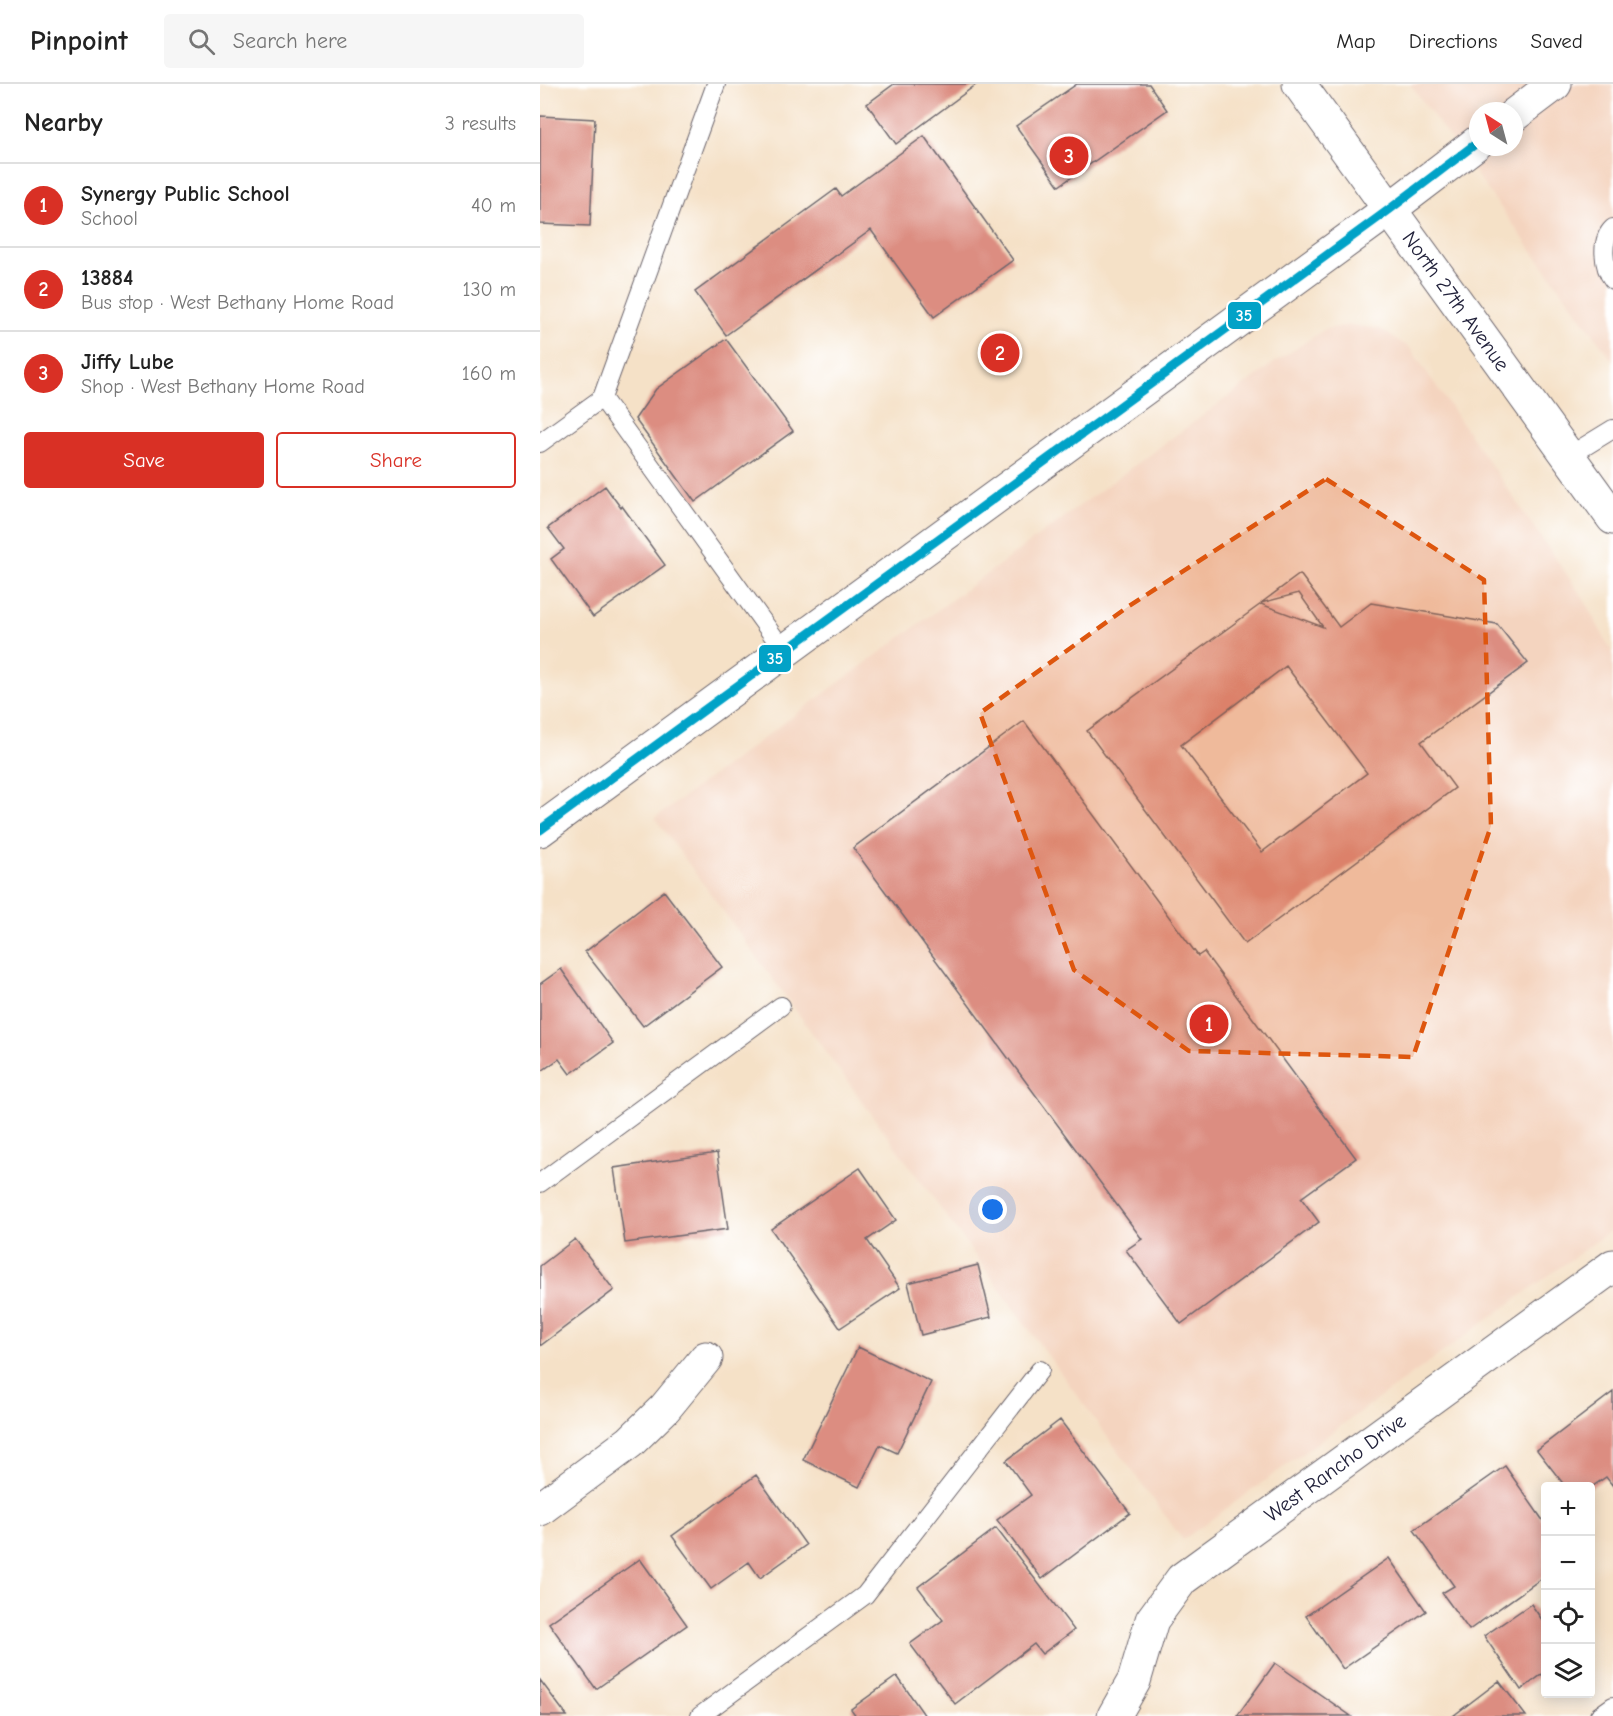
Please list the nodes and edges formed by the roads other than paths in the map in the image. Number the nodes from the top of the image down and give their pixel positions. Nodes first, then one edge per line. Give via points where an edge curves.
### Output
1 (716, 84) edge
2 (1299, 84) edge
3 (1555, 84) edge
4 (1523, 108) edge
5 (1469, 149) edge
6 (1390, 209) junction
7 (1613, 228) edge
8 (1613, 280) edge
9 (602, 398) junction
10 (1613, 429) edge
11 (540, 443) edge
12 (1569, 456) junction
13 (1613, 518) edge
14 (784, 651) junction
15 (540, 830) edge
16 (781, 1006) dead end
17 (540, 1183) edge
18 (1613, 1266) edge
19 (706, 1358) dead end
20 (1040, 1370) dead end
21 (540, 1509) edge
22 (1613, 1706) edge
23 (700, 1716) edge
24 (1114, 1716) edge
25 (1599, 1716) edge

1 - 9 lane
2 - 6 main road, North 27th Avenue
3 - 4 main road
5 - 6 main road
6 - 12 main road, North 27th Avenue
6 - 14 main road
7 - 8 lane via 1604,249
9 - 11 lane
9 - 14 lane
10 - 12 lane
12 - 13 main road, North 27th Avenue
14 - 15 main road
16 - 17 lane
18 - 24 main road, West Rancho Drive via 1182,1579 1152,1620 1134,1681
19 - 21 main road via 630,1442
20 - 23 lane via 865,1595
22 - 25 lane

